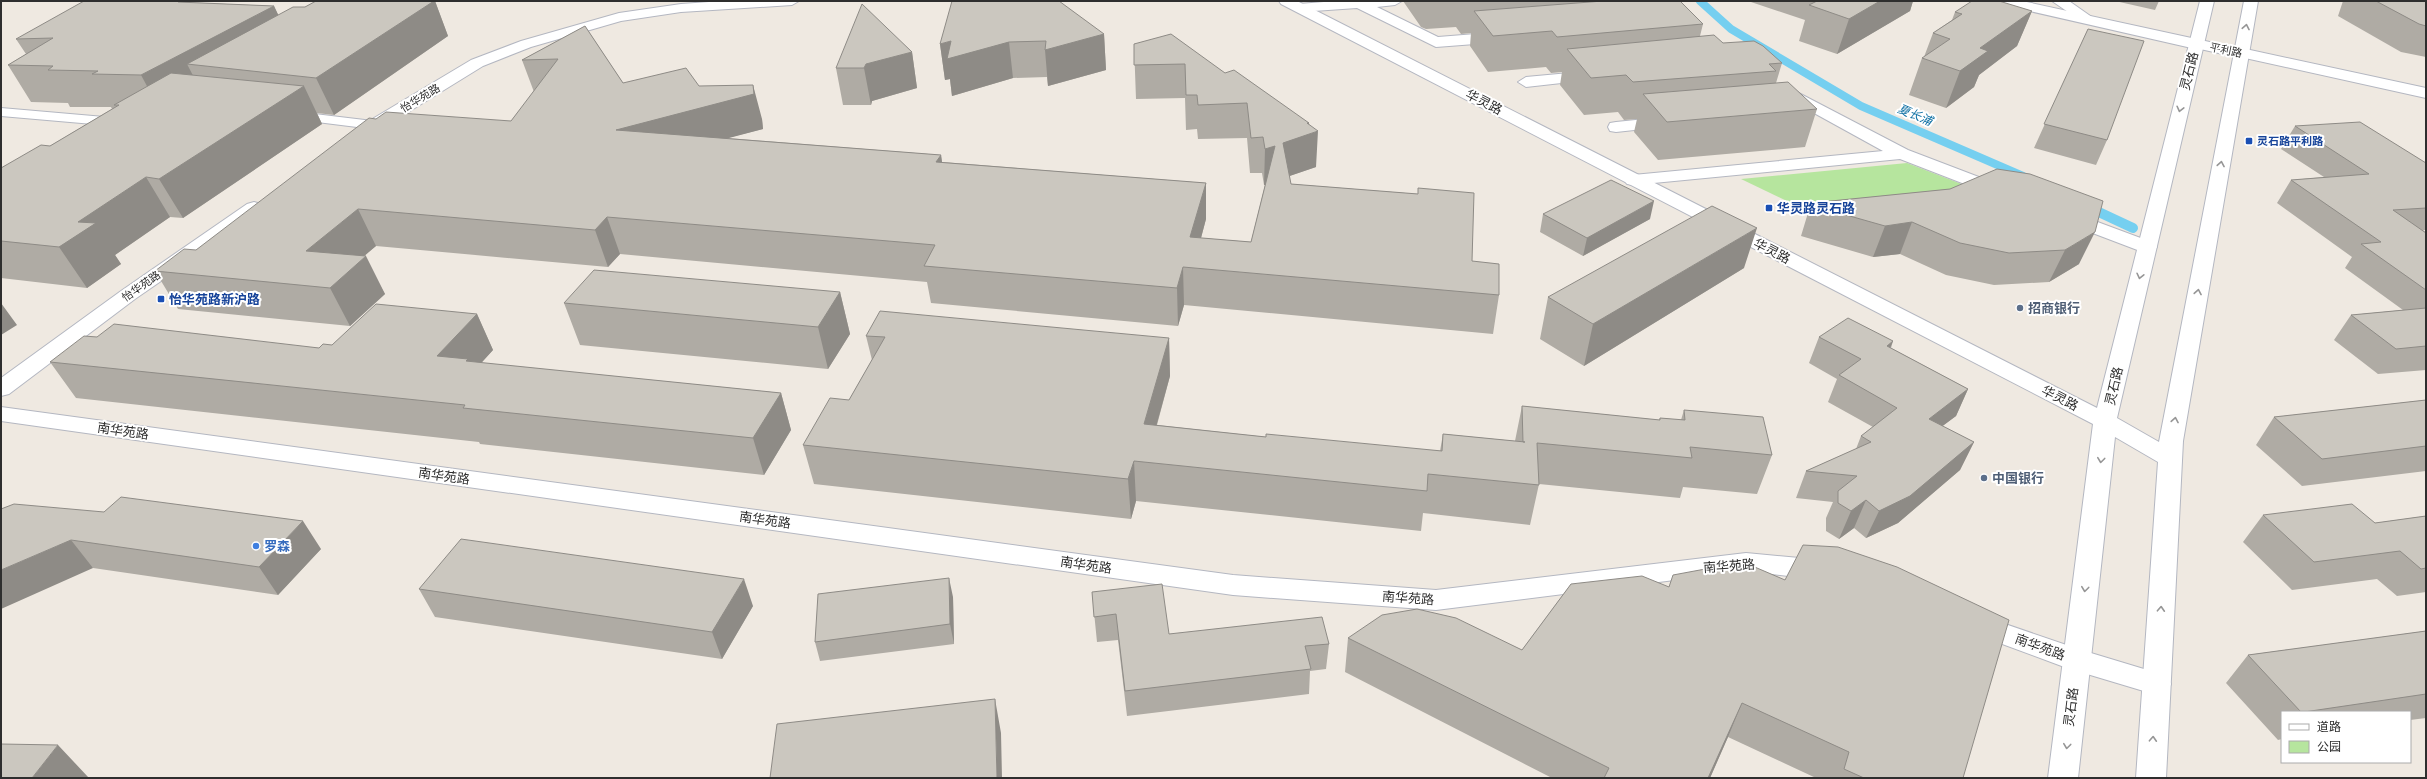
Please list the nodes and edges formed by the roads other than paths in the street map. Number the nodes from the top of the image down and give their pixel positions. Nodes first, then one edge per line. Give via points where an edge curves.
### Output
1 (792, 1) edge
2 (1395, 1) edge
3 (2003, 1) edge
4 (2059, 1) edge
5 (2207, 1) edge
6 (2251, 1) edge
7 (1356, 2) edge
8 (1293, 4) edge
9 (2089, 20) junction
10 (1515, 36) edge
11 (2196, 44) junction
12 (2241, 53) junction
13 (1605, 75) edge
14 (1526, 82) dead end
15 (1778, 87) edge
16 (2426, 93) edge
17 (1818, 109) junction
18 (1, 112) edge
19 (1787, 112) edge
20 (286, 115) edge
21 (1678, 121) edge
22 (128, 123) edge
23 (373, 125) junction
24 (1616, 127) dead end
25 (354, 139) edge
26 (1902, 154) junction
27 (1633, 180) junction
28 (2012, 196) edge
29 (270, 197) edge
30 (2049, 210) edge
31 (2147, 247) junction
32 (1, 389) edge
33 (1, 414) edge
34 (2105, 421) junction
35 (2170, 459) junction
36 (1840, 575) edge
37 (1951, 615) edge
38 (2077, 660) junction
39 (2157, 684) junction
40 (2063, 778) edge
41 (2151, 778) edge

1 - 23 street, 怡华苑路 via 681,8 619,17 526,44 477,63
2 - 7 street
3 - 9 street, 平利路
4 - 9 street
5 - 11 street, 灵石路
12 -> 6 street
7 - 8 street
7 - 10 street via 1436,42
8 - 27 street, 华灵路
9 - 11 street, 平利路
11 - 12 street, 平利路
11 -> 31 street, 灵石路
12 - 16 street, 平利路
35 -> 12 street via 2171,441
13 - 14 street
15 - 17 street
17 - 19 street
17 - 26 street
18 - 22 lane
20 - 23 lane
21 - 24 street
23 - 25 street, 怡华苑路
26 - 27 street
26 - 28 street
27 - 34 street, 华灵路
29 - 32 street, 怡华苑路 via 128,295
30 - 31 street
31 -> 34 street, 灵石路
33 - 36 street, 南华苑路 via 1233,585 1436,600 1746,562 1826,570
34 - 35 street, 华灵路
34 -> 38 street, 灵石路
39 -> 35 street
37 - 38 street, 南华苑路
38 - 39 street, 南华苑路
38 -> 40 street, 灵石路
41 -> 39 street

